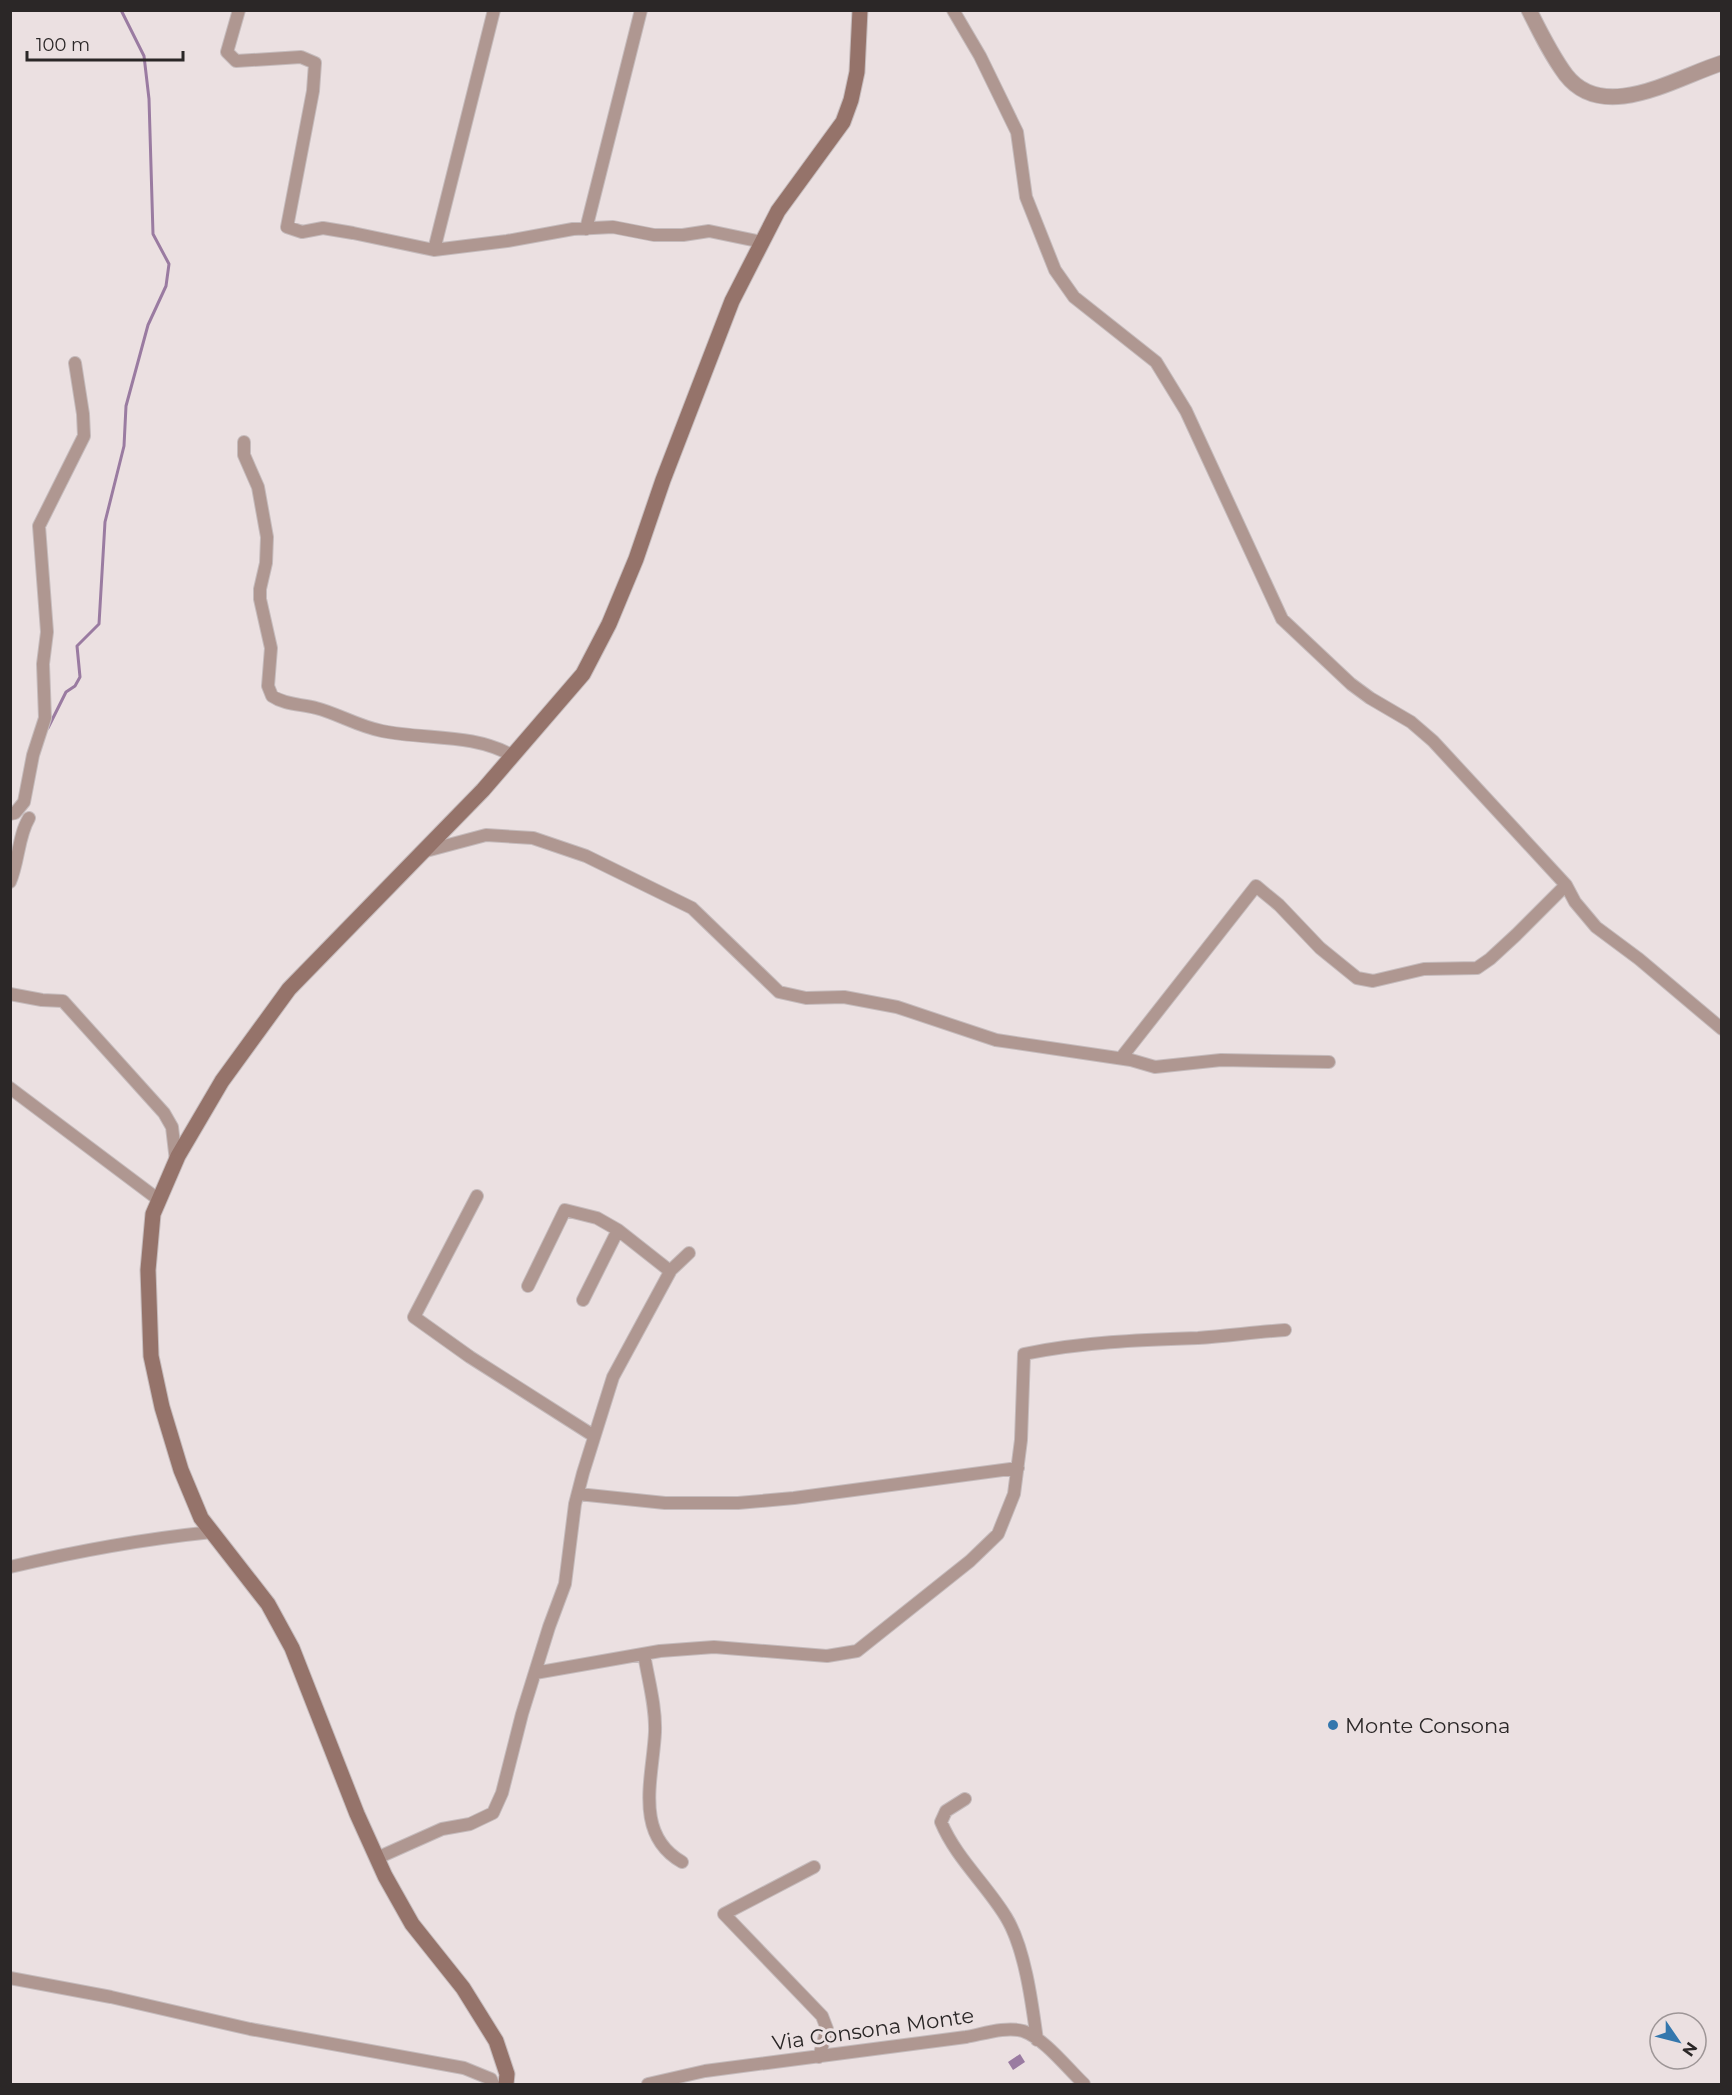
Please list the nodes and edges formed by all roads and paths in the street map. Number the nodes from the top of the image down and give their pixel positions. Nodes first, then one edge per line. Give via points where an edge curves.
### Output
1 (239, 10) edge
2 (494, 10) edge
3 (641, 10) edge
4 (860, 10) edge
5 (953, 10) edge
6 (1529, 10) edge
7 (1722, 63) edge
8 (585, 229) junction
9 (762, 242) junction
10 (434, 250) junction
11 (75, 363) dead end
12 (244, 442) dead end
13 (513, 756) junction
14 (10, 814) edge
15 (29, 818) dead end
16 (422, 852) junction
17 (10, 882) edge
18 (1566, 885) junction
19 (10, 994) edge
20 (1722, 1029) edge
21 (1121, 1058) junction
22 (1329, 1062) dead end
23 (10, 1088) edge
24 (176, 1161) junction
25 (477, 1196) dead end
26 (159, 1200) junction
27 (618, 1230) junction
28 (689, 1253) dead end
29 (670, 1271) junction
30 (528, 1286) dead end
31 (583, 1300) dead end
32 (1285, 1330) dead end
33 (594, 1436) junction
34 (1017, 1468) junction
35 (578, 1494) junction
36 (212, 1532) junction
37 (10, 1568) edge
38 (644, 1654) junction
39 (535, 1673) junction
40 (965, 1799) dead end
41 (377, 1858) junction
42 (682, 1862) dead end
43 (814, 1867) dead end
44 (10, 1978) edge
45 (1037, 2040) junction
46 (819, 2057) junction
47 (493, 2085) edge
48 (506, 2085) edge
49 (648, 2085) edge
50 (1084, 2085) edge

1 - 10 street via 227,52 236,61 301,57 315,63 287,227 302,232 323,228 343,231
2 - 10 street
3 - 8 street
4 - 9 main road via 857,72 843,122 778,211
5 - 18 street via 981,56 1017,132 1026,197 1055,270 1074,297 1156,362 1186,411 1282,619 1351,684 1434,741
6 - 7 street via 1568,77 1583,89 1605,97 1632,95
8 - 9 street via 613,227 673,235 709,231
8 - 10 street
9 - 13 main road via 732,301 609,624 583,674
11 - 14 street via 84,436 39,526 47,632 43,664 45,718 24,802
12 - 13 street via 267,537 260,599 271,648 268,686 272,696 366,727 475,742
13 - 16 main road
15 - 17 street
16 - 21 street via 486,836 533,838 586,856 692,908 779,992 806,998 844,997 897,1007 996,1040
16 - 24 main road via 289,989 222,1081
18 - 20 street via 1596,927
18 - 21 street via 1477,968 1424,969 1373,981 1357,978 1320,948 1256,886
19 - 24 street via 63,1001 169,1121
21 - 22 street via 1155,1067 1221,1060
23 - 26 street
24 - 26 main road
25 - 33 street via 414,1317
26 - 36 main road via 153,1214 148,1270 151,1356 181,1470 201,1518
27 - 29 street
27 - 30 street via 597,1218 566,1210
27 - 31 street
28 - 29 street
29 - 33 street via 614,1377
32 - 34 street via 1132,1340 1024,1354
33 - 35 street
34 - 35 street via 738,1503 665,1503
34 - 38 street via 1014,1494 998,1534 857,1651 827,1656 714,1647
35 - 39 street via 565,1584
36 - 37 street via 132,1542
36 - 41 main road via 268,1604 292,1648
38 - 39 street
38 - 42 street via 655,1731 648,1792 650,1813 661,1845
39 - 41 street via 493,1813 470,1824 442,1829
40 - 45 street via 946,1811 941,1822 1017,1938
41 - 48 main road via 412,1924 463,1988 496,2041 507,2074
43 - 46 street via 724,1914 822,2016 827,2029
44 - 47 street via 250,2029 464,2068 491,2079
45 - 46 street, Via Consona Monte via 1023,2031 1004,2030
45 - 50 street, Via Consona Monte
46 - 49 street, Via Consona Monte via 705,2071

